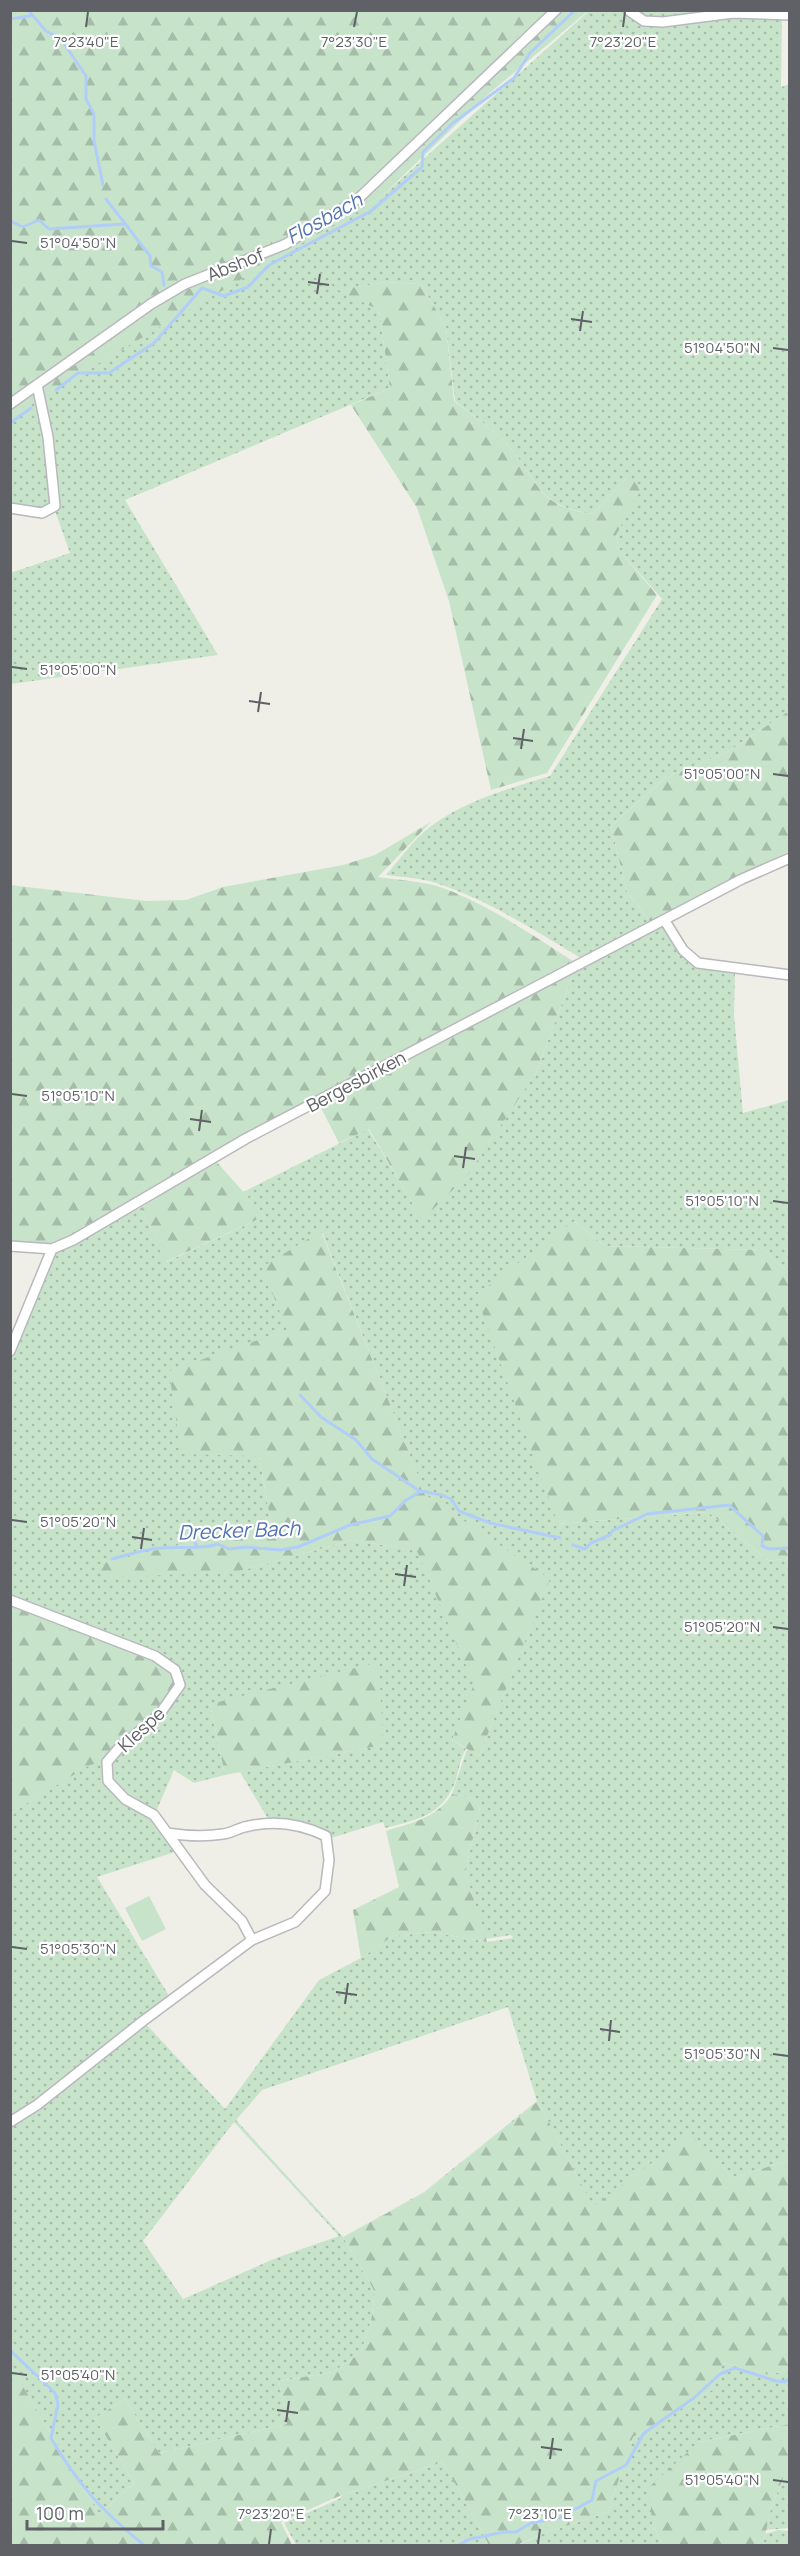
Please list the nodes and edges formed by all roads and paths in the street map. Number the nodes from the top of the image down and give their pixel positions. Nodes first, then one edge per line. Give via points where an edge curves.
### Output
1 (556, 10) edge
2 (628, 10) edge
3 (789, 15) edge
4 (37, 385) junction
5 (10, 404) edge
6 (10, 508) edge
7 (789, 858) edge
8 (665, 921) junction
9 (789, 975) edge
10 (10, 1246) edge
11 (52, 1249) junction
12 (10, 1352) edge
13 (10, 1600) edge
14 (167, 1833) junction
15 (252, 1940) junction
16 (10, 2122) edge

1 - 4 street, Abshof via 359,198 286,244 177,289 151,304
2 - 3 street via 644,21 663,22 733,13
4 - 5 street, Abshof
4 - 6 street via 48,437 55,506 42,513
7 - 8 street, Bergesbirken
8 - 9 street via 683,950 698,963
8 - 11 street, Bergesbirken via 247,1138 74,1240
10 - 11 street
11 - 12 street
13 - 14 street, Klespe via 155,1656 175,1670 180,1685 170,1701 107,1761 108,1781 125,1799 153,1815
14 - 15 street, Klespe via 205,1885 242,1921
14 - 15 street via 189,1837 225,1834 271,1824 306,1826 326,1836 329,1860 324,1892 295,1922
15 - 16 street

